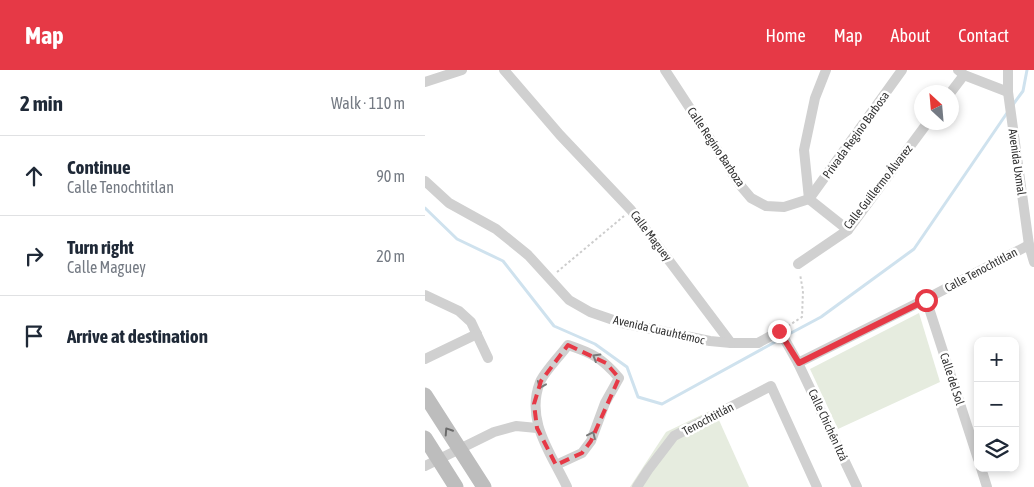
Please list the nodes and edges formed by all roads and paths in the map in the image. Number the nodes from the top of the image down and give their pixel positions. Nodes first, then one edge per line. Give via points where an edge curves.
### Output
1 (462, 70) edge
2 (504, 70) edge
3 (665, 70) edge
4 (826, 70) edge
5 (902, 70) edge
6 (1008, 70) edge
7 (961, 72) edge
8 (425, 82) edge
9 (954, 85) edge
10 (1008, 96) junction
11 (922, 130) edge
12 (425, 181) edge
13 (809, 199) junction
14 (631, 210) junction
15 (848, 230) junction
16 (1029, 245) junction
17 (1034, 262) edge
18 (798, 264) joint
19 (549, 278) junction
20 (425, 295) edge
21 (926, 300) junction
22 (779, 331) junction
23 (477, 334) junction
24 (731, 343) junction
25 (425, 358) edge
26 (488, 358) dead end
27 (799, 363) junction
28 (425, 396) edge
29 (537, 428) junction
30 (425, 438) edge
31 (974, 447) edge
32 (461, 450) junction
33 (432, 463) edge
34 (556, 465) junction
35 (982, 472) edge
36 (457, 487) edge
37 (484, 487) edge
38 (567, 487) edge
39 (637, 487) edge
40 (817, 487) edge
41 (857, 487) edge
42 (987, 487) edge

1 - 8 street
2 - 14 street, Calle Maguey
3 - 13 street, Calle Regino Barboza via 751,198 765,206 784,207
4 - 13 street via 815,98 804,150
5 - 13 street, Privada Regino Barbosa
6 - 10 street, Avenida Uxmal
7 - 9 street
7 - 10 street
10 - 16 street, Avenida Uxmal
11 - 15 street, Calle Guillermo Álvarez
12 - 19 street, Avenida Cuauhtémoc via 449,203 496,229 528,255
13 - 15 street
14 - 19 path
14 - 24 street, Calle Maguey
15 - 18 street, Calle Guillermo Álvarez
16 - 17 street, Avenida Uxmal
16 - 21 street, Calle Tenochtitlan
18 - 22 path via 803,291 802,316
19 - 24 street, Avenida Cuauhtémoc via 569,300 590,312 622,323
20 - 23 street via 459,311 471,322
21 - 27 street, Calle Tenochtitlan
21 - 31 street, Calle del Sol
22 - 24 street via 758,343
22 - 27 street
23 - 25 street
23 - 26 street
27 - 41 street, Calle Chichén Itzá
32 -> 28 street
29 - 32 street via 516,426 494,432
29 - 34 street
34 -> 29 street via 581,453 591,440 605,402 619,378 606,363 568,345 541,381 535,404
30 - 33 street
32 - 33 street
32 - 37 street
33 - 36 street
34 - 38 street
35 - 42 street
39 - 40 street, Tenochtitlán via 674,436 771,386

